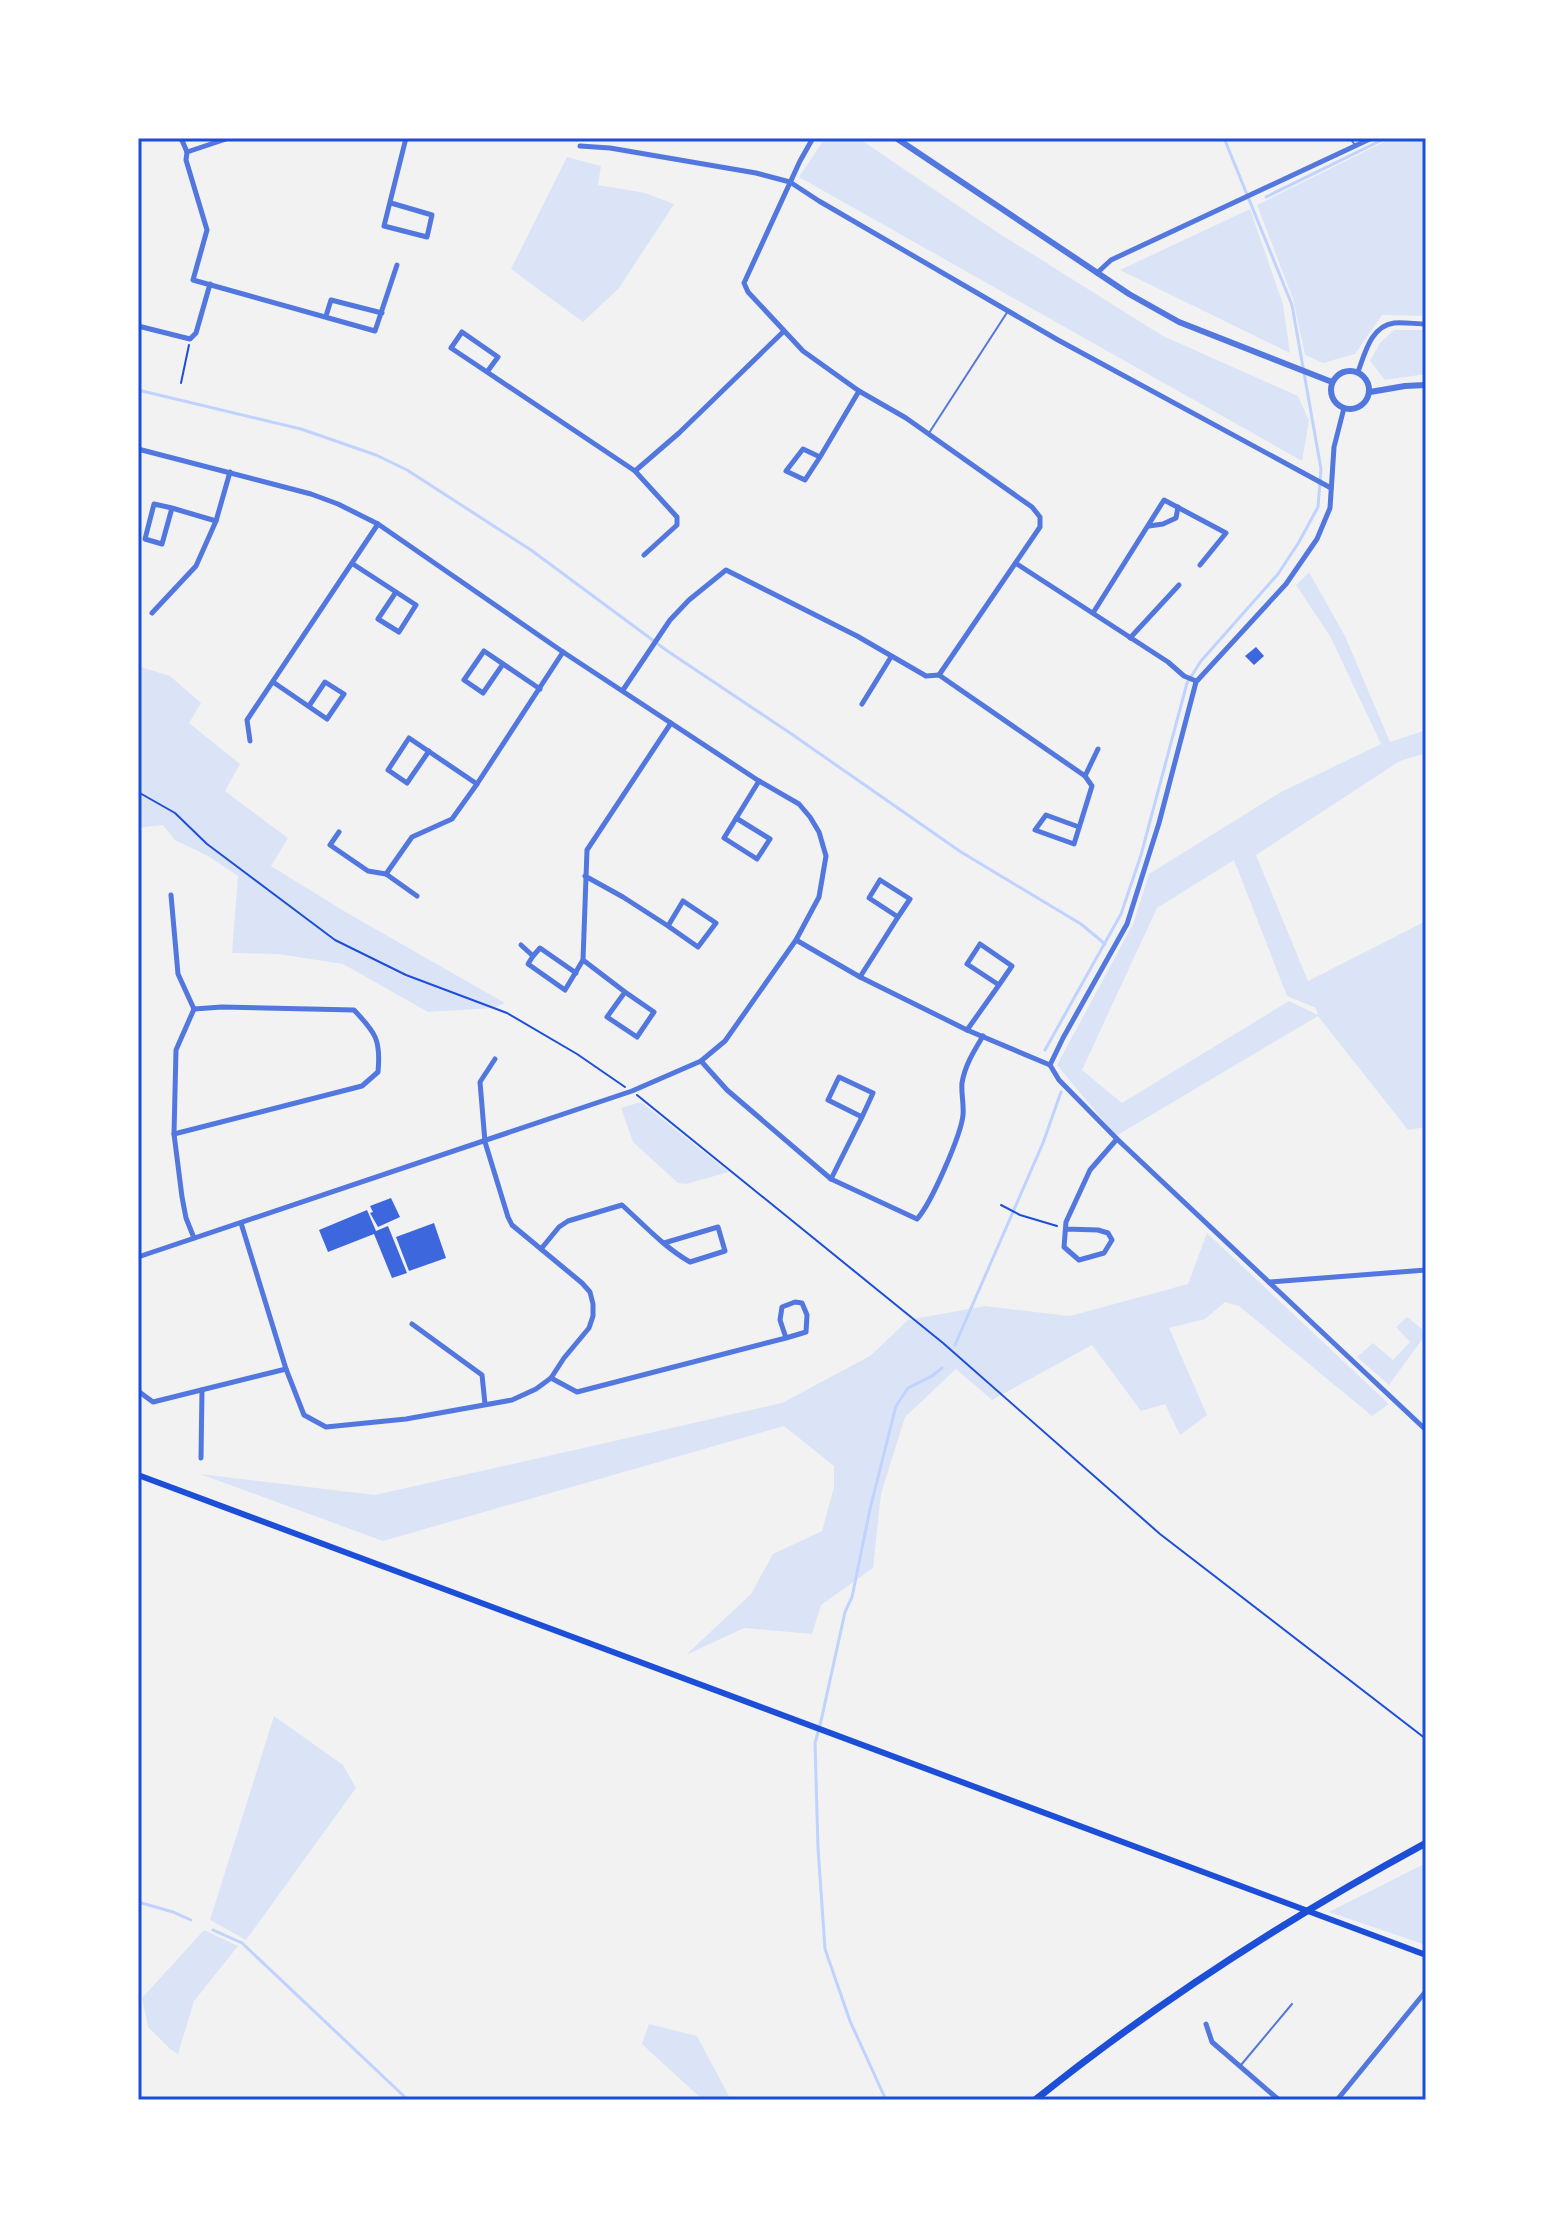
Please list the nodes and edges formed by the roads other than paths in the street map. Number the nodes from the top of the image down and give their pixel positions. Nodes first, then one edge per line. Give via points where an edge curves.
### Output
1 (181, 138) edge
2 (229, 138) edge
3 (406, 138) edge
4 (813, 138) edge
5 (896, 138) edge
6 (1350, 138) edge
7 (1372, 138) edge
8 (580, 146) dead end
9 (1355, 146) junction
10 (187, 152) junction
11 (790, 182) junction
12 (391, 203) junction
13 (397, 265) dead end
14 (1097, 273) junction
15 (210, 284) junction
16 (1009, 311) junction
17 (382, 313) junction
18 (326, 316) junction
19 (1426, 324) edge
20 (138, 326) edge
21 (784, 331) junction
22 (487, 372) junction
23 (1358, 372) junction
24 (1332, 382) junction
25 (1426, 385) edge
26 (859, 391) junction
27 (1370, 392) junction
28 (1344, 408) junction
29 (928, 434) junction
30 (138, 449) edge
31 (820, 457) junction
32 (635, 471) junction
33 (230, 472) junction
34 (1329, 487) junction
35 (1178, 507) junction
36 (172, 508) junction
37 (216, 521) junction
38 (378, 524) junction
39 (1148, 526) junction
40 (644, 555) dead end
41 (353, 564) junction
42 (1017, 564) junction
43 (1200, 565) dead end
44 (1179, 585) dead end
45 (396, 592) junction
46 (152, 613) dead end
47 (1093, 613) junction
48 (1130, 638) junction
49 (563, 652) junction
50 (891, 657) junction
51 (503, 664) junction
52 (939, 675) junction
53 (1195, 681) junction
54 (273, 682) junction
55 (540, 689) junction
56 (623, 690) junction
57 (862, 704) dead end
58 (309, 706) junction
59 (671, 723) junction
60 (250, 741) dead end
61 (1098, 749) dead end
62 (429, 751) junction
63 (1085, 776) junction
64 (759, 781) junction
65 (477, 784) junction
66 (736, 818) junction
67 (1079, 827) junction
68 (339, 832) dead end
69 (386, 874) junction
70 (585, 876) junction
71 (171, 895) dead end
72 (417, 896) dead end
73 (898, 917) junction
74 (668, 926) junction
75 (796, 940) junction
76 (521, 945) dead end
77 (533, 956) junction
78 (583, 960) junction
79 (576, 973) junction
80 (860, 977) junction
81 (999, 985) junction
82 (625, 992) junction
83 (194, 1009) junction
84 (967, 1030) junction
85 (983, 1036) junction
86 (495, 1059) dead end
87 (701, 1061) junction
88 (1050, 1065) junction
89 (862, 1117) junction
90 (174, 1134) junction
91 (1117, 1139) junction
92 (485, 1142) junction
93 (831, 1179) junction
94 (241, 1223) junction
95 (1066, 1229) junction
96 (194, 1238) junction
97 (664, 1243) junction
98 (541, 1249) junction
99 (138, 1257) edge
100 (1426, 1270) edge
101 (1268, 1282) junction
102 (412, 1324) dead end
103 (786, 1338) junction
104 (286, 1369) junction
105 (551, 1378) junction
106 (202, 1390) junction
107 (138, 1391) edge
108 (485, 1404) junction
109 (1426, 1430) edge
110 (201, 1458) dead end
111 (138, 1475) edge
112 (1426, 1843) edge
113 (1426, 1955) edge
114 (1426, 1991) edge
115 (1292, 2004) dead end
116 (1206, 2024) dead end
117 (1240, 2066) junction
118 (1035, 2100) edge
119 (1279, 2100) edge
120 (1337, 2100) edge

1 - 10 street
2 - 10 street
3 - 12 street
4 - 11 street
5 - 14 street
6 - 9 lane
7 - 9 street
8 - 11 street
9 - 14 street via 1111,260
10 - 15 street via 207,230 193,280
11 - 16 street
11 - 21 street via 744,283
12 - 12 street via 384,226 427,237 432,215
13 - 17 street
14 - 24 street via 1179,322
15 - 18 street
15 - 20 street via 190,339
16 - 29 lane
16 - 34 street
17 - 18 street via 331,300
17 - 18 street via 375,331
19 - 23 street via 1380,328
21 - 26 street
21 - 32 street
22 - 22 street via 498,357 462,332 451,348
22 - 32 street
23 - 24 street via 1343,372
23 - 27 street
24 - 28 street via 1335,402
25 - 27 street
26 - 29 street
26 - 31 street
27 - 28 street via 1361,406
28 - 34 street
29 - 42 street via 1040,517 1040,527
30 - 33 street
31 - 31 street via 803,449 786,471 805,480
32 - 40 street via 677,517 677,525
33 - 37 street
33 - 38 street via 311,494
34 - 53 street via 1330,508 1317,539 1286,584
35 - 39 street via 1176,518
35 - 39 street via 1164,500
35 - 43 street via 1226,533
36 - 36 street via 162,544 145,539 154,504
36 - 37 street
37 - 46 street via 196,566
38 - 41 street
38 - 49 street
39 - 47 street
41 - 45 street
41 - 54 street
42 - 47 street
42 - 52 street
44 - 48 street
45 - 45 street via 416,605 399,632 378,619
47 - 48 street
48 - 53 street
49 - 55 street
49 - 56 street
50 - 52 street via 926,676
50 - 56 street via 726,570 670,620
50 - 57 street
51 - 51 street via 484,651 464,680 483,693
51 - 55 street
52 - 63 street
53 - 88 street via 1127,924
54 - 58 street
54 - 60 street via 247,720
55 - 65 street
56 - 59 street
58 - 58 street via 327,719 344,694 325,682
59 - 64 street
59 - 70 street via 587,850
61 - 63 street
62 - 62 street via 409,738 388,770 407,783
62 - 65 street
63 - 67 street via 1092,786
64 - 66 street
64 - 75 street via 799,804 819,832 826,856 819,897
65 - 69 street via 452,819 412,837
66 - 66 street via 724,838 757,859 770,839
67 - 67 street via 1074,844 1035,830 1046,815
68 - 69 street via 330,845 368,871
69 - 72 street
70 - 74 street
70 - 78 street
71 - 83 street via 178,974
73 - 73 street via 869,898 880,880 910,899
73 - 80 street
74 - 74 street via 683,901 716,923 698,947
75 - 80 street
75 - 87 street via 725,1041
76 - 77 street
77 - 79 street via 540,948
77 - 79 street via 528,964 565,990
78 - 79 street
78 - 82 street
80 - 84 street
81 - 81 street via 967,964 980,944 1012,966
81 - 84 street
82 - 82 street via 607,1017 637,1037 654,1012
83 - 90 street via 176,1050
83 - 90 street via 354,1010 372,1028 380,1050 378,1072 362,1086
84 - 85 street
85 - 88 street
85 - 93 street via 962,1083 963,1117 942,1174 917,1219
86 - 92 street via 480,1082
87 - 92 street
87 - 93 street
88 - 91 street
89 - 89 street via 828,1100 839,1077 873,1093
89 - 93 street
90 - 96 street via 186,1218
91 - 95 street via 1090,1170
91 - 101 street
92 - 94 street
92 - 98 street via 512,1225
94 - 96 street
94 - 104 street
95 - 95 street via 1064,1247 1079,1260 1104,1253 1112,1240 1098,1230
96 - 99 street
97 - 97 street via 690,1262 725,1251 718,1227
97 - 98 street via 622,1205 568,1221
98 - 105 street via 582,1283 593,1304 589,1328
100 - 101 street
101 - 109 street
102 - 108 street via 482,1375
103 - 103 street via 806,1332 802,1303 782,1307
103 - 105 street via 577,1392
104 - 106 street
104 - 108 street via 304,1415 326,1427
105 - 108 street via 512,1400
106 - 107 street via 153,1402
106 - 110 street
111 - 113 main road
112 - 118 main road via 1211,1970
114 - 120 street
115 - 117 lane
116 - 117 street via 1212,2042
117 - 119 street

